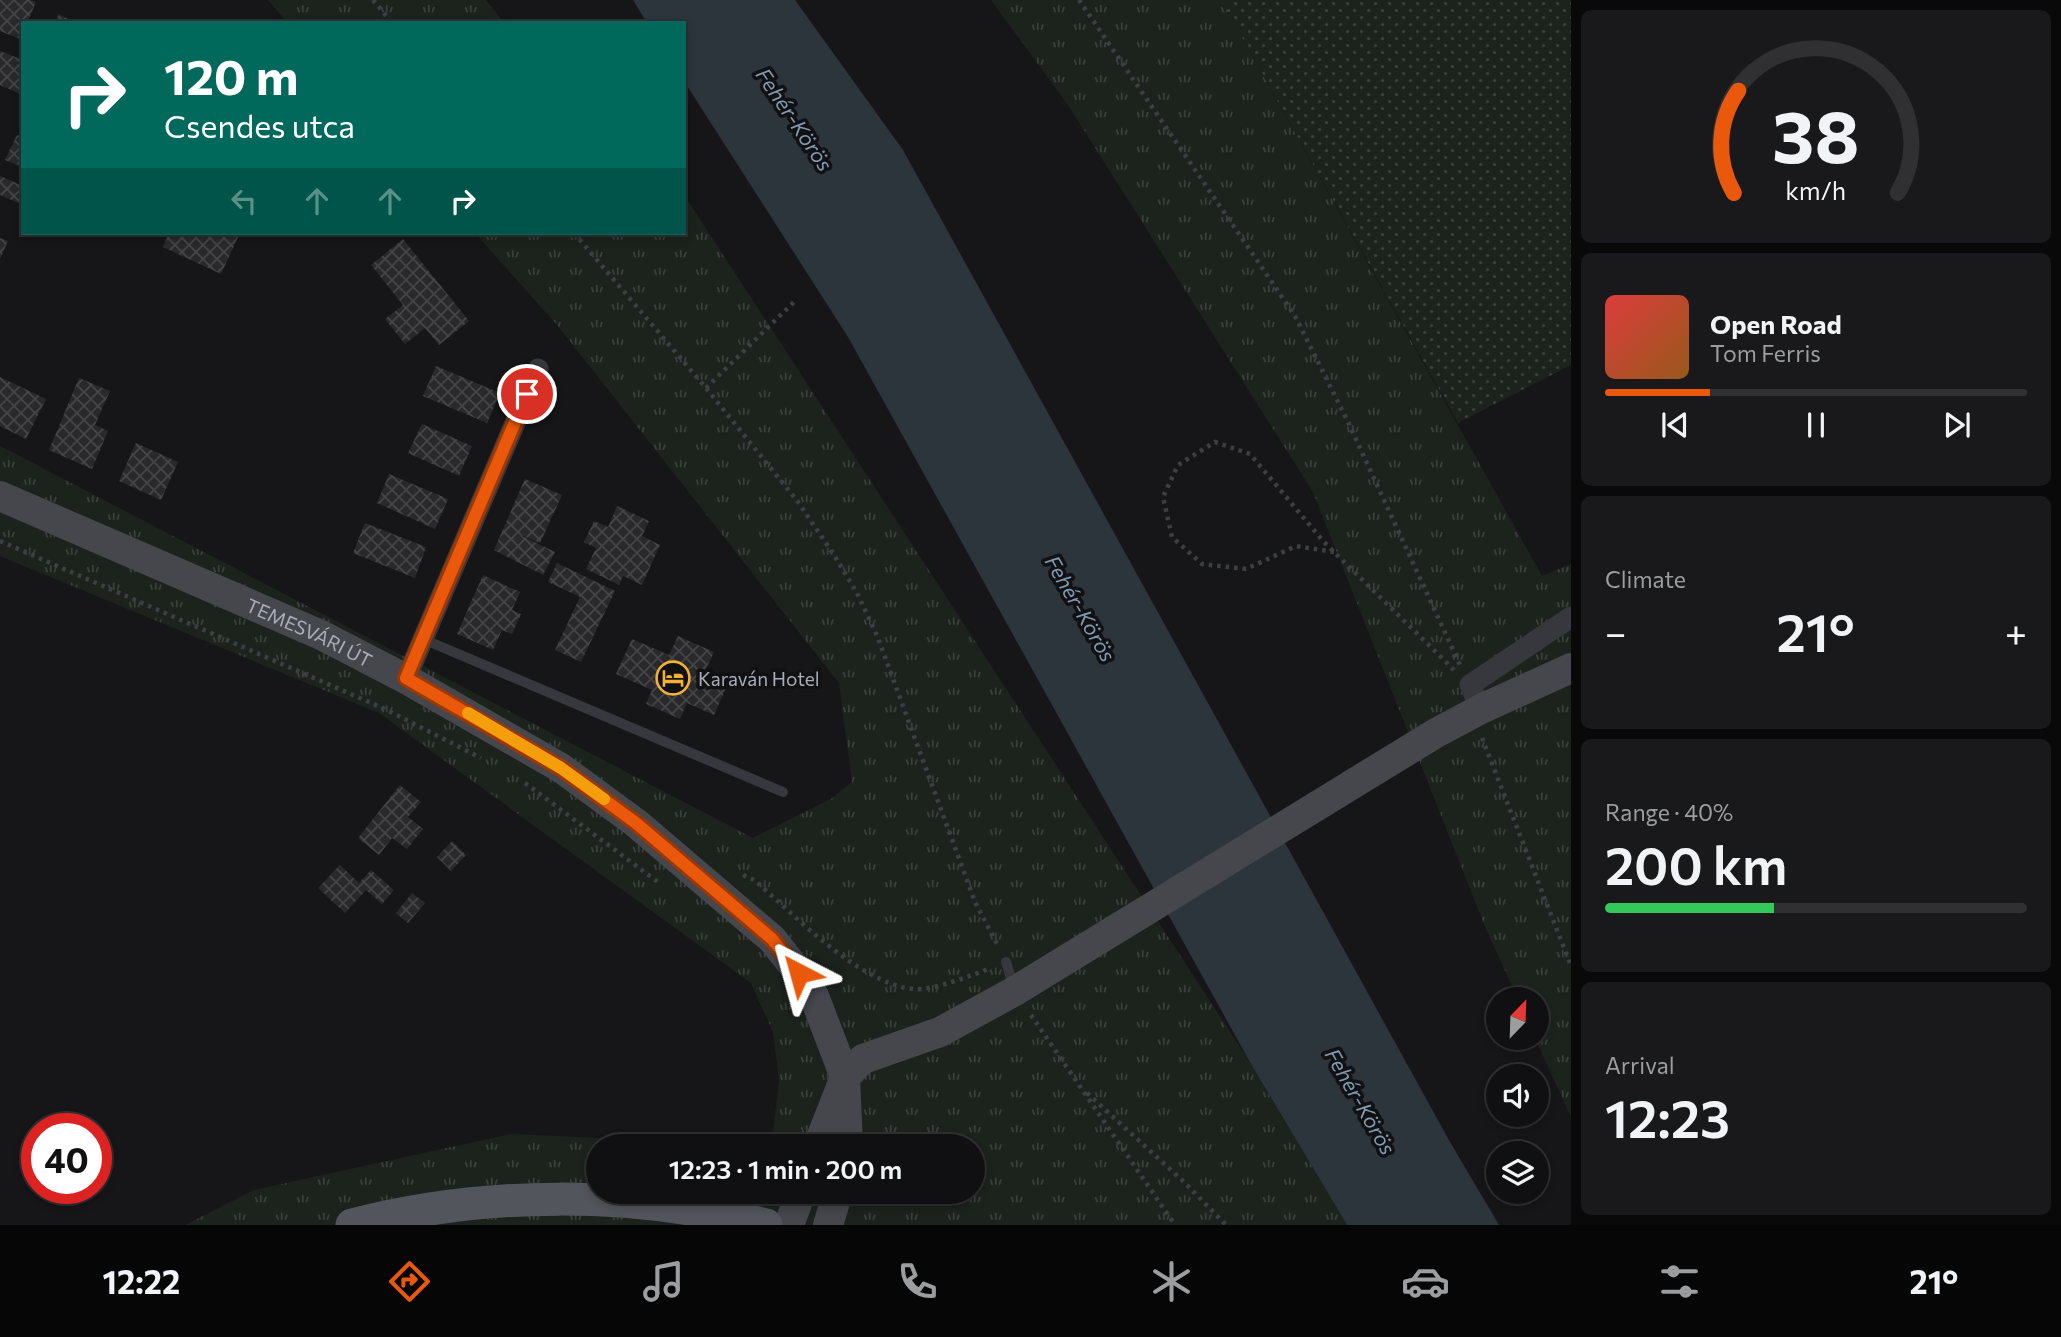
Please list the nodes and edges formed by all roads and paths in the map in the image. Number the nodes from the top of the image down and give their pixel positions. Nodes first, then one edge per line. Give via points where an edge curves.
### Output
1 (373, 0) edge
2 (1079, 0) edge
3 (390, 21) edge
4 (576, 235) edge
5 (797, 299) dead end
6 (538, 369) dead end
7 (706, 388) junction
8 (0, 496) edge
9 (0, 541) edge
10 (1334, 552) junction
11 (1571, 617) edge
12 (423, 639) junction
13 (1571, 668) edge
14 (406, 678) junction
15 (1477, 709) junction
16 (490, 762) dead end
17 (525, 782) dead end
18 (783, 792) dead end
19 (667, 889) dead end
20 (714, 889) junction
21 (1006, 962) junction
22 (1571, 966) edge
23 (1015, 991) junction
24 (845, 1077) junction
25 (1081, 1088) junction
26 (823, 1134) edge
27 (847, 1134) edge
28 (797, 1204) edge
29 (834, 1204) edge
30 (352, 1225) edge
31 (766, 1225) edge
32 (789, 1225) edge
33 (828, 1225) edge
34 (1175, 1225) edge
35 (1226, 1225) edge

1 - 3 path
2 - 15 path via 1295,316 1348,422
4 - 7 path
5 - 7 path
6 - 12 street
7 - 21 path via 798,502 856,593 878,638 975,902
8 - 14 street, TEMESVÁRI ÚT via 321,635
9 - 16 path via 385,709
10 - 10 path via 1250,454 1215,442 1178,466 1163,497 1172,537 1202,564 1246,569 1296,546
10 - 15 path
11 - 15 street
12 - 14 street
12 - 18 lane
13 - 15 street
14 - 20 street, TEMESVÁRI ÚT via 561,768
15 - 22 path
15 - 23 street
17 - 19 path
20 - 21 path via 735,873 754,880 848,961 898,985 927,988
20 - 24 street, TEMESVÁRI ÚT via 772,939 799,973 814,996
21 - 23 lane
23 - 24 street via 940,1032 863,1059
23 - 25 path
24 - 26 street
24 - 27 street, TEMESVÁRI ÚT
25 - 34 path
25 - 35 path
28 - 32 street
29 - 33 street
30 - 31 main road via 436,1207 531,1199 650,1205

